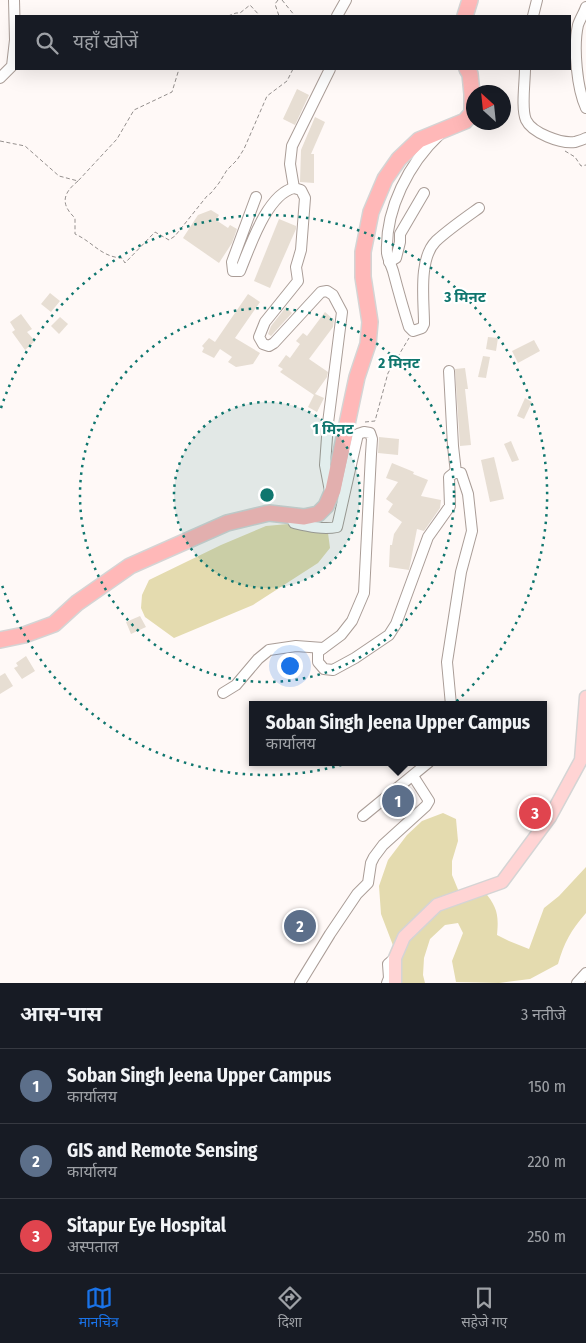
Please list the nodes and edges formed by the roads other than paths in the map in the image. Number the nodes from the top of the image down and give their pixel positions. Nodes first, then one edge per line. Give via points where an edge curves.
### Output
1 (14, 0) edge
2 (346, 0) edge
3 (470, 0) edge
4 (537, 0) edge
5 (586, 7) edge
6 (338, 15) edge
7 (465, 15) edge
8 (533, 15) edge
9 (330, 70) edge
10 (468, 70) edge
11 (525, 70) edge
12 (0, 78) edge
13 (586, 108) edge
14 (447, 129) junction
15 (586, 138) edge
16 (294, 188) junction
17 (424, 193) dead end
18 (256, 197) dead end
19 (479, 208) dead end
20 (389, 262) junction
21 (449, 371) dead end
22 (456, 473) junction
23 (331, 495) junction
24 (291, 517) junction
25 (0, 640) edge
26 (323, 648) junction
27 (223, 693) dead end
28 (586, 697) edge
29 (451, 701) edge
30 (424, 766) edge
31 (413, 776) junction
32 (363, 816) dead end
33 (395, 958) junction
34 (586, 973) edge
35 (300, 983) edge
36 (387, 983) edge
37 (395, 983) edge
38 (577, 983) edge

1 - 12 street via 12,66
2 - 6 street
3 - 7 highway
4 - 8 street
5 - 13 street via 578,26 576,56 579,91
9 - 16 street via 292,146 290,164
10 - 14 highway via 472,113 465,121
11 - 15 street via 526,120 535,131 556,140 574,142
14 - 20 street via 424,149 391,214 388,224
14 - 23 highway via 419,140 399,159 385,179 371,212 363,252 370,322 368,344 357,378
16 - 18 street via 279,196 269,207 240,271 233,271 232,262
16 - 23 street via 301,190 305,198 301,250 296,266 298,281 265,322 258,338 269,346 274,343 321,292 333,295 342,312 325,465
17 - 20 street via 400,234 396,258
19 - 20 street via 435,242 428,256 423,275 422,328 413,331 409,327
21 - 22 street
22 - 26 street via 449,477 450,506 428,537 389,635 333,670 324,669 318,662 318,652
22 - 29 street via 463,476 468,494 472,531 461,572 447,662
23 - 24 highway via 318,514
24 - 25 highway via 269,513 227,523 130,566 77,603 54,624
24 - 26 street via 294,523 330,529 336,527 358,434 370,433 364,593 352,622
26 - 27 street via 296,646 270,650 236,685
28 - 33 main road via 581,760 550,817 502,882 437,904 404,937
30 - 31 street
31 - 32 street
31 - 35 street via 430,801 374,857 368,883 357,894
33 - 36 street via 388,964
33 - 37 main road
34 - 38 street

